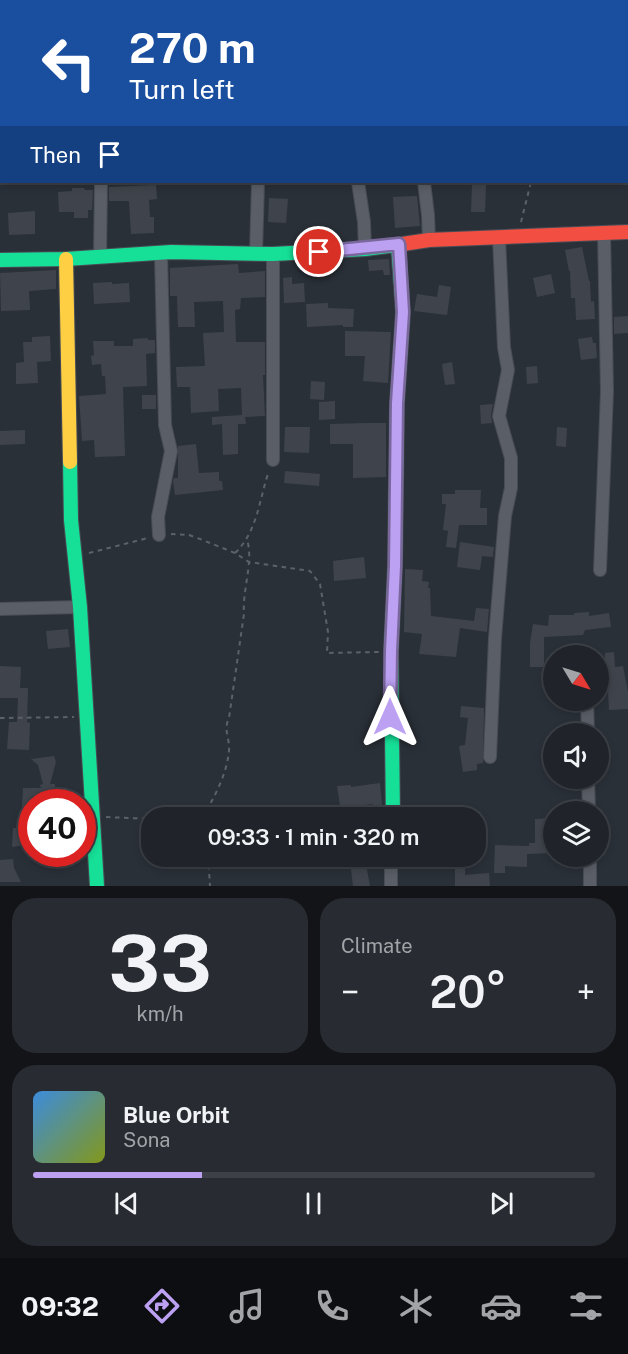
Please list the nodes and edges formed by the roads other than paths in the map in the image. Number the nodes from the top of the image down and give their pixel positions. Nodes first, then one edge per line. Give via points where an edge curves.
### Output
1 (101, 183) edge
2 (258, 183) edge
3 (358, 183) edge
4 (423, 183) edge
5 (604, 232) junction
6 (628, 232) edge
7 (499, 238) junction
8 (429, 240) junction
9 (399, 244) junction
10 (365, 249) junction
11 (160, 254) junction
12 (256, 254) junction
13 (273, 254) junction
14 (100, 256) junction
15 (66, 259) junction
16 (0, 260) edge
17 (273, 460) road end
18 (159, 535) road end
19 (600, 570) dead end
20 (80, 607) junction
21 (0, 609) edge
22 (490, 757) dead end
23 (393, 807) edge
24 (391, 867) edge
25 (590, 867) edge
26 (97, 886) edge
27 (391, 886) edge
28 (590, 886) edge

1 - 14 street
2 - 12 street
3 - 10 street
4 - 8 street
5 - 6 street
5 - 7 street
5 - 19 street via 608,391
7 - 8 street
7 - 22 street via 508,370 499,416 511,458 511,488 495,638
8 - 9 street
9 - 10 street
9 - 23 street via 403,330 397,403 391,651
10 - 13 street
11 - 12 street
11 - 14 street
11 - 18 street via 165,425 171,451 158,517
12 - 13 street
13 - 17 street
14 - 15 street
15 - 16 street
15 - 20 street via 71,520
20 - 21 street
20 - 26 street
24 - 27 street
25 - 28 street

